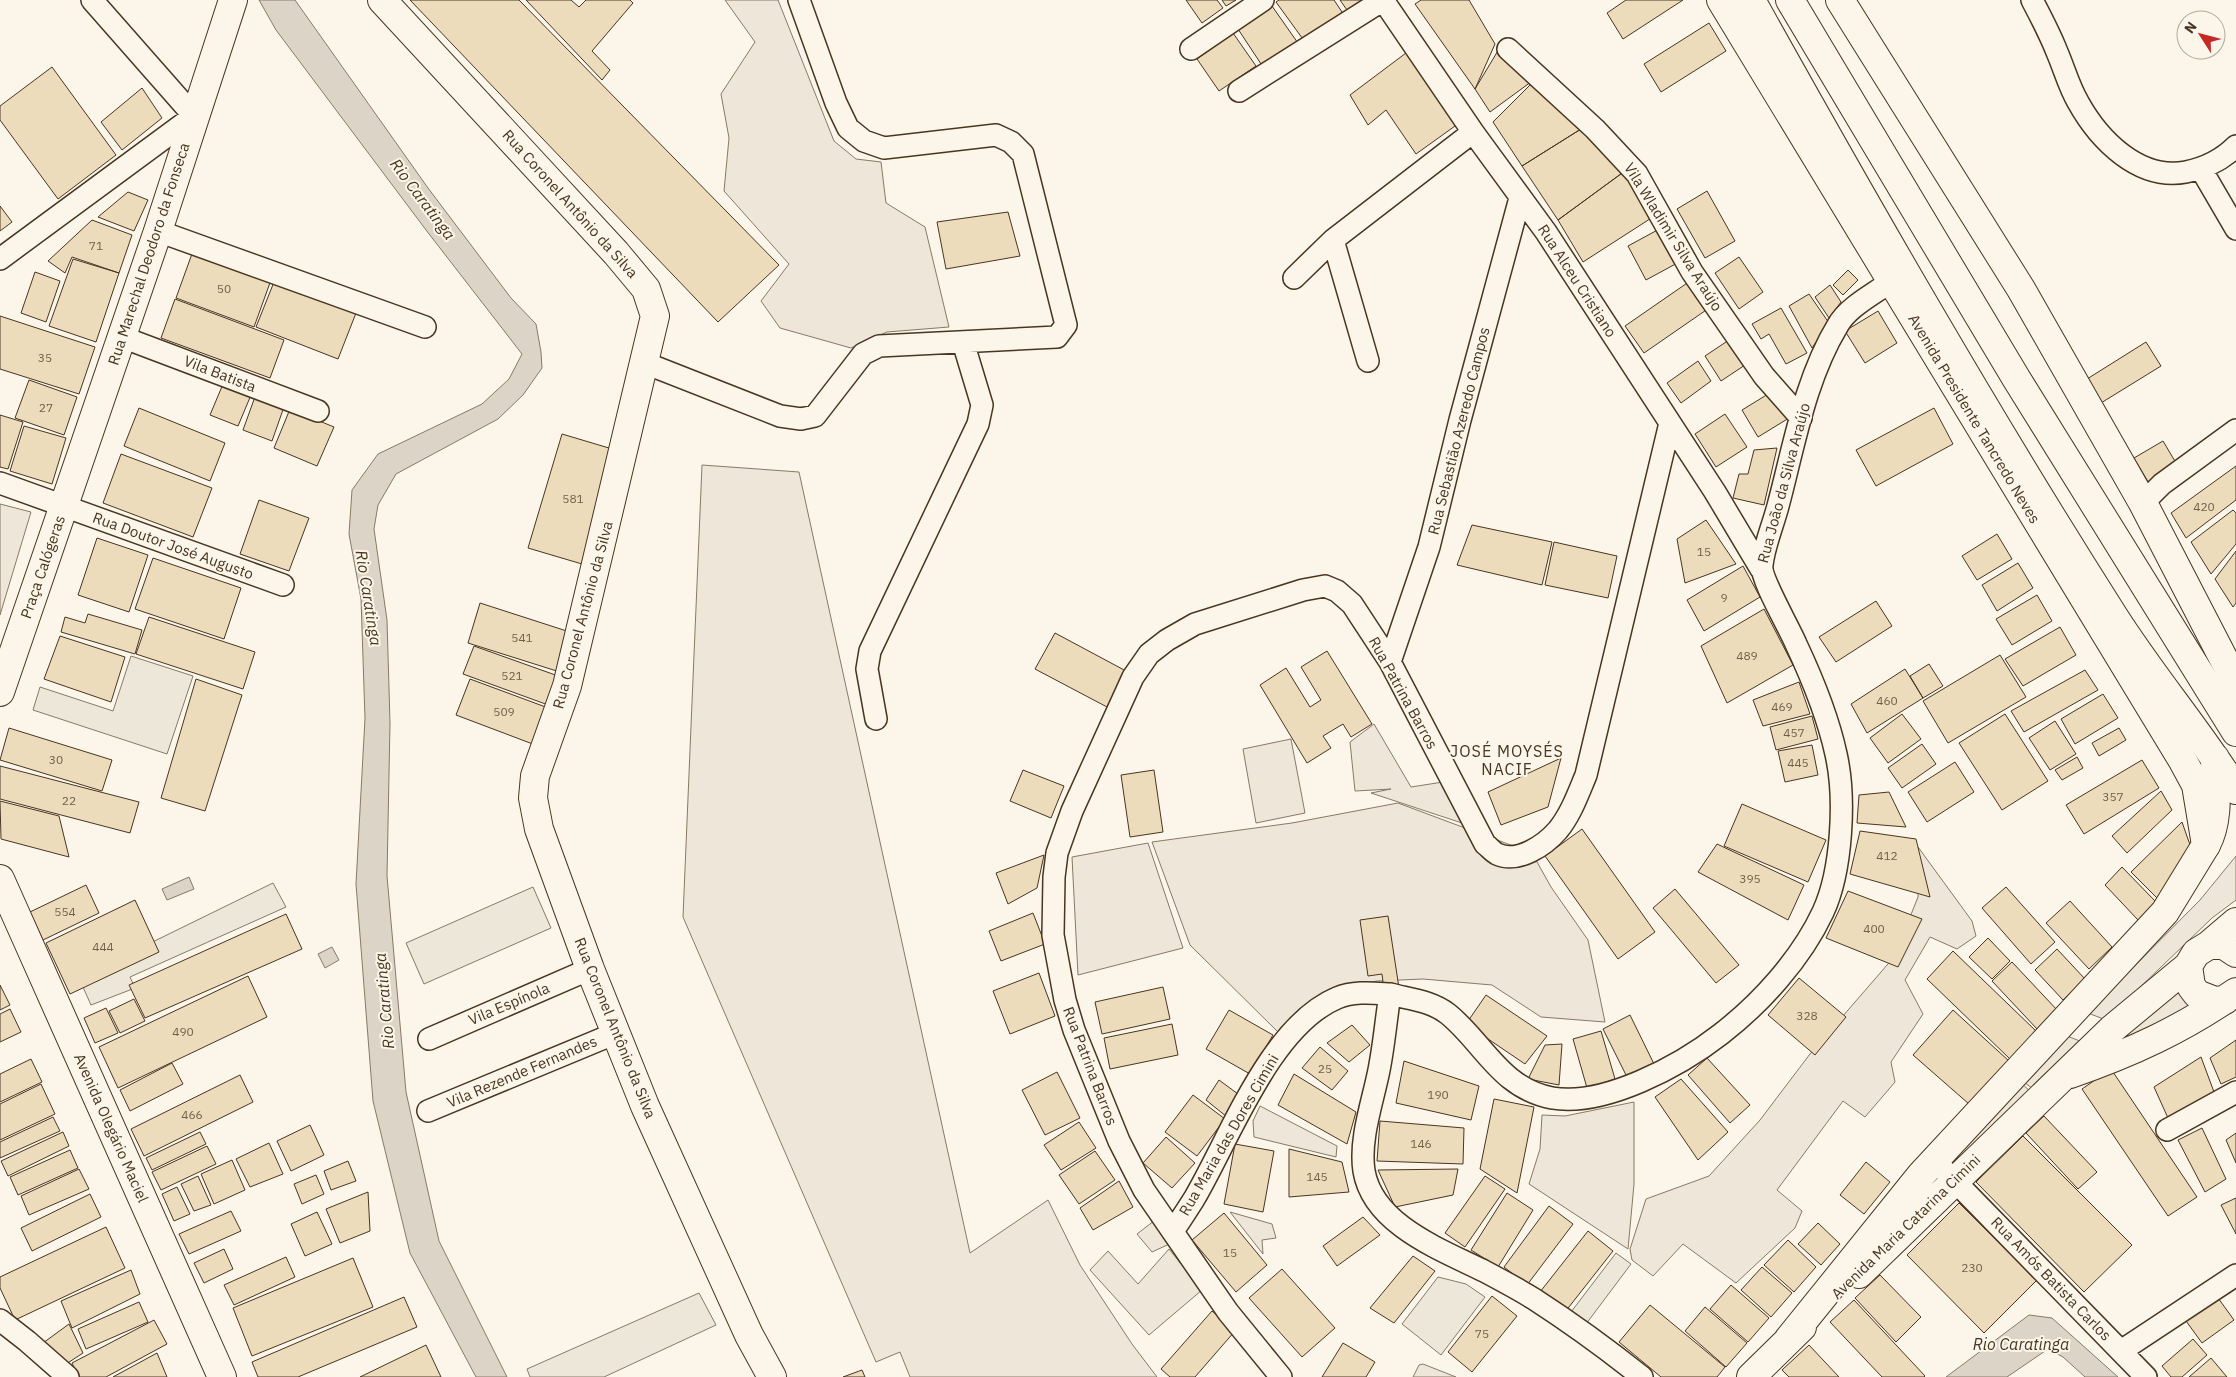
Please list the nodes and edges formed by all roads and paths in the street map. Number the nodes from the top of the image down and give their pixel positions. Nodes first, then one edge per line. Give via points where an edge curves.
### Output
1 (92, 0) edge
2 (382, 0) edge
3 (799, 0) edge
4 (1262, 0) edge
5 (1383, 0) edge
6 (1721, 0) edge
7 (1751, 0) edge
8 (1790, 0) edge
9 (1840, 0) edge
10 (2032, 0) edge
11 (230, 6) edge
12 (1191, 49) dead end
13 (1508, 49) dead end
14 (1239, 91) dead end
15 (194, 116) junction
16 (1473, 132) junction
17 (2236, 146) edge
18 (2201, 169) junction
19 (1520, 198) junction
20 (2236, 229) edge
21 (158, 231) junction
22 (1333, 240) junction
23 (0, 259) edge
24 (1294, 278) dead end
25 (1890, 282) junction
26 (425, 327) dead end
27 (122, 337) junction
28 (963, 342) junction
29 (1368, 361) dead end
30 (646, 362) junction
31 (318, 411) dead end
32 (1801, 418) junction
33 (1670, 423) junction
34 (2236, 430) edge
35 (0, 483) edge
36 (2143, 503) junction
37 (64, 507) junction
38 (1761, 569) junction
39 (283, 585) dead end
40 (1390, 662) junction
41 (2234, 676) edge
42 (0, 692) edge
43 (2222, 709) junction
44 (876, 719) dead end
45 (2236, 732) edge
46 (2215, 758) junction
47 (2236, 790) edge
48 (2206, 845) junction
49 (0, 879) edge
50 (2236, 922) edge
51 (2209, 945) junction
52 (2236, 953) edge
53 (2188, 966) junction
54 (590, 969) junction
55 (1390, 994) junction
56 (2233, 994) edge
57 (2076, 1007) junction
58 (2112, 1029) junction
59 (616, 1033) junction
60 (429, 1039) dead end
61 (2062, 1077) junction
62 (2236, 1092) edge
63 (428, 1111) dead end
64 (2167, 1130) dead end
65 (1934, 1160) junction
66 (1955, 1181) junction
67 (1173, 1231) junction
68 (2236, 1275) edge
69 (0, 1320) edge
70 (1788, 1340) junction
71 (2121, 1351) junction
72 (68, 1377) edge
73 (222, 1377) edge
74 (772, 1377) edge
75 (1281, 1377) edge
76 (1642, 1377) edge
77 (1751, 1377) edge
78 (2146, 1377) edge

1 - 15 street
2 - 30 main road, Rua Coronel Antônio da Silva via 646,289 655,316
3 - 28 street via 836,103 848,128 864,141 884,148 996,135 1011,142 1023,154 1066,325 1057,337
4 - 12 street
5 - 14 street
5 - 16 street, Rua Alceu Cristiano
6 - 25 main road, Avenida Presidente Tancredo Neves
7 - 46 main road, Avenida Presidente Tancredo Neves via 1882,233 2114,617
8 - 43 main road via 2016,378
9 - 36 main road via 2021,290
10 - 18 street via 2077,101 2104,140 2127,159 2150,170 2174,174
11 - 15 main road, Rua Marechal Deodoro da Fonseca
13 - 32 street, Vila Wladimir Silva Araújo via 1596,129 1636,174 1692,272 1764,376
15 - 21 main road, Rua Marechal Deodoro da Fonseca
15 - 23 street
16 - 19 street, Rua Alceu Cristiano
16 - 22 street
17 - 18 street via 2225,157
18 - 20 street
19 - 33 street, Rua Alceu Cristiano via 1546,232
19 - 40 street, Rua Sebastião Azeredo Campos via 1429,547
21 - 26 street
21 - 27 main road, Rua Marechal Deodoro da Fonseca
22 - 24 street
22 - 29 street
25 - 32 street, Rua João da Silva Araújo via 1840,321 1811,384
25 - 48 main road, Avenida Presidente Tancredo Neves via 2183,761 2196,785
27 - 31 street, Vila Batista
27 - 37 main road, Rua Marechal Deodoro da Fonseca
28 - 30 street via 879,346 863,354 815,416 800,419 780,416
28 - 44 street via 982,406 978,424 870,651 867,669
30 - 54 main road, Rua Coronel Antônio da Silva via 567,686 535,776 533,798 539,829
32 - 38 street, Rua João da Silva Araújo
33 - 38 street, Rua Alceu Cristiano
33 - 40 street, Rua Patrina Barros via 1586,775 1571,810 1558,830 1540,846 1522,855 1506,856 1497,854 1486,844
34 - 36 street via 2162,484
35 - 37 street, Praça Calógeras
36 - 41 main road
37 - 39 street, Rua Doutor José Augusto
37 - 42 main road, Praça Calógeras
38 - 55 street, Rua João da Silva Araújo via 1820,703 1836,753 1842,790 1836,867 1824,911 1802,947 1762,997 1695,1055 1662,1072 1580,1100 1549,1097 1524,1086 1488,1059 1446,1012 1427,1003
40 - 67 street, Rua Patrina Barros via 1352,604 1325,586 1285,595 1195,624 1149,654 1132,677 1072,811 1057,853 1054,876 1053,936 1065,1000 1118,1141 1144,1190
41 - 43 main road
43 - 45 main road
46 - 47 main road, Avenida Presidente Tancredo Neves
46 - 48 main road via 2215,808 2212,833
48 - 57 main road via 2165,912
49 - 73 main road, Avenida Olegário Maciel
50 - 51 main road, Avenida Maria Catarina Cimini
51 - 52 main road via 2224,946
51 - 53 main road, Avenida Maria Catarina Cimini via 2196,953
53 - 56 main road, Avenida Maria Catarina Cimini via 2191,986 2197,994 2215,1001
53 - 58 main road, Avenida Maria Catarina Cimini
54 - 59 main road, Rua Coronel Antônio da Silva
54 - 60 street, Vila Espínola
55 - 67 street, Rua Maria das Dores Cimini via 1364,992 1337,998 1309,1015 1281,1046 1249,1096
55 - 76 street via 1365,1142 1364,1170 1369,1191 1386,1212 1418,1238 1533,1299
56 - 61 main road, Avenida Maria Catarina Cimini via 2163,1037 2122,1057
57 - 58 main road
57 - 65 main road
58 - 61 main road, Avenida Maria Catarina Cimini
59 - 63 street, Vila Rezende Fernandes
59 - 74 main road, Rua Coronel Antônio da Silva via 680,1184 749,1335
61 - 66 main road, Avenida Maria Catarina Cimini
62 - 64 street
65 - 66 street, Rua Amós Batista Carlos
65 - 70 main road
66 - 70 main road, Avenida Maria Catarina Cimini
66 - 71 street, Rua Amós Batista Carlos
67 - 75 street, Rua Patrina Barros via 1228,1312
68 - 71 street
69 - 72 street
70 - 77 main road, Avenida Maria Catarina Cimini
71 - 78 street, Rua Amós Batista Carlos

